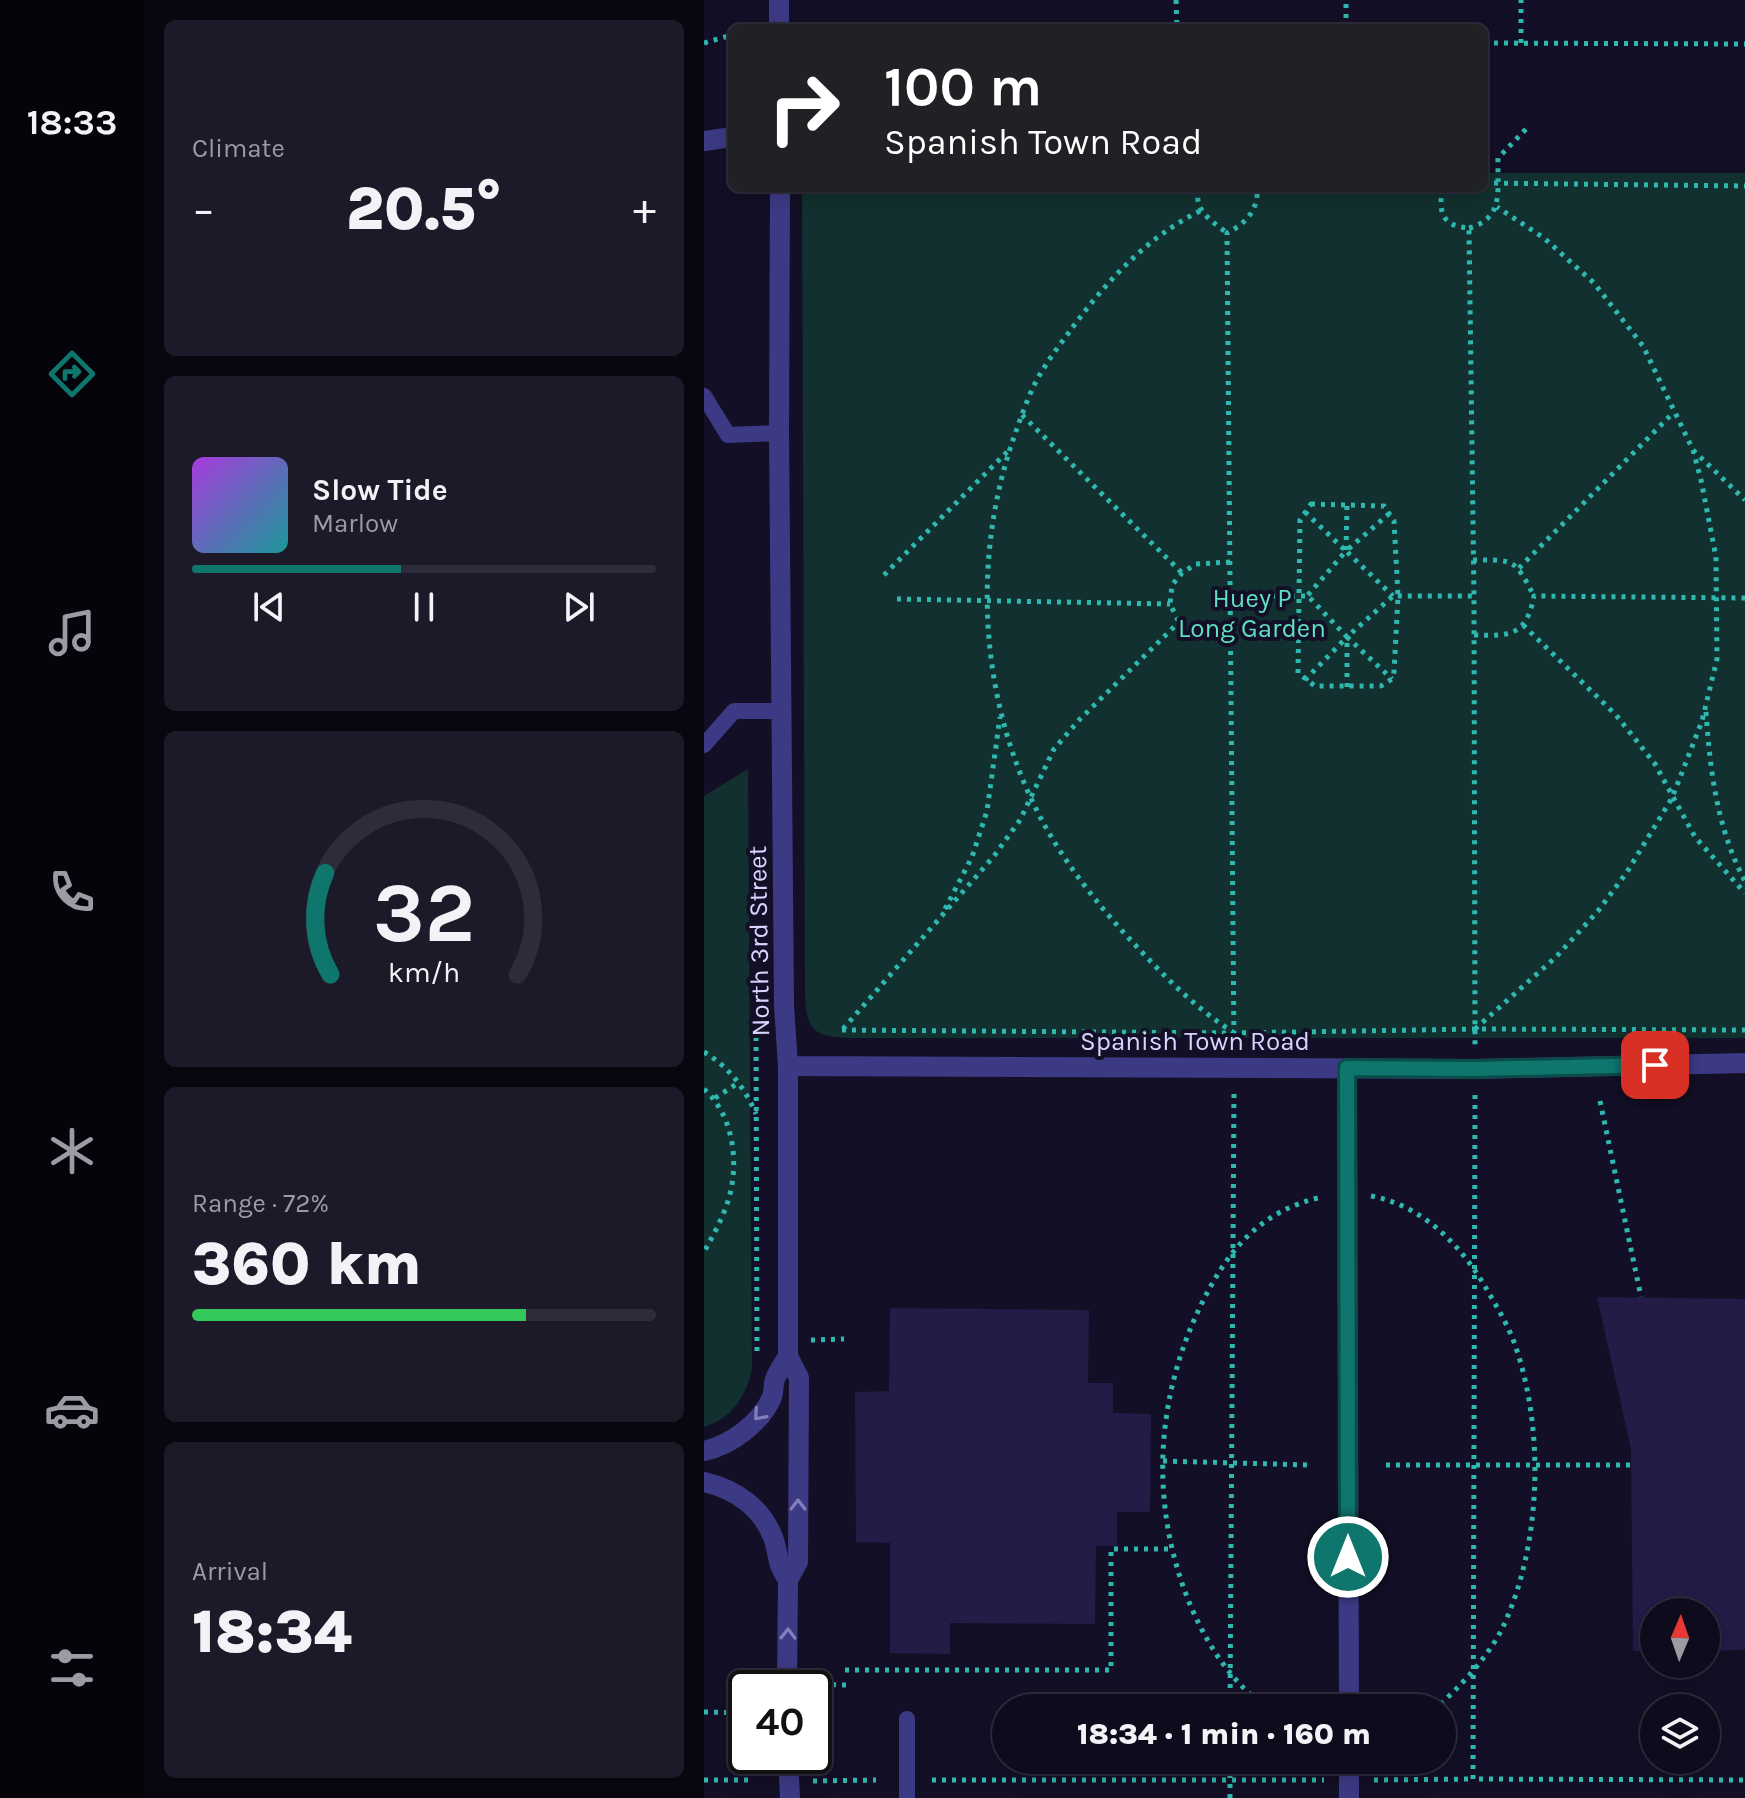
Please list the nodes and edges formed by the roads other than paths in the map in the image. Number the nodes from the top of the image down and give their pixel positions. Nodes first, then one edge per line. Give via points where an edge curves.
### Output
1 (779, 0) edge
2 (779, 24) edge
3 (728, 138) edge
4 (704, 141) edge
5 (780, 192) edge
6 (704, 396) edge
7 (779, 433) junction
8 (782, 711) junction
9 (704, 745) edge
10 (1745, 1063) edge
11 (788, 1066) junction
12 (1347, 1068) junction
13 (788, 1356) junction
14 (704, 1451) edge
15 (704, 1482) edge
16 (788, 1580) junction
17 (796, 1670) edge
18 (1349, 1694) edge
19 (907, 1719) dead end
20 (789, 1774) edge
21 (790, 1798) edge
22 (907, 1798) edge

1 - 2 street
3 - 4 street
5 - 7 street, North 3rd Street
6 - 7 lane via 728,435
7 - 8 street, North 3rd Street
8 - 9 lane via 734,711
8 - 11 street, North 3rd Street
10 - 12 street, Spanish Town Road
11 - 12 street, Spanish Town Road
11 - 13 street, North 3rd Street
12 - 18 street
13 -> 14 street via 772,1397 756,1420 733,1439
16 -> 13 street, North 3rd Street via 798,1562 799,1378
15 - 16 street via 735,1493 757,1512
17 -> 16 street, North 3rd Street
19 - 22 lane
20 - 21 street

